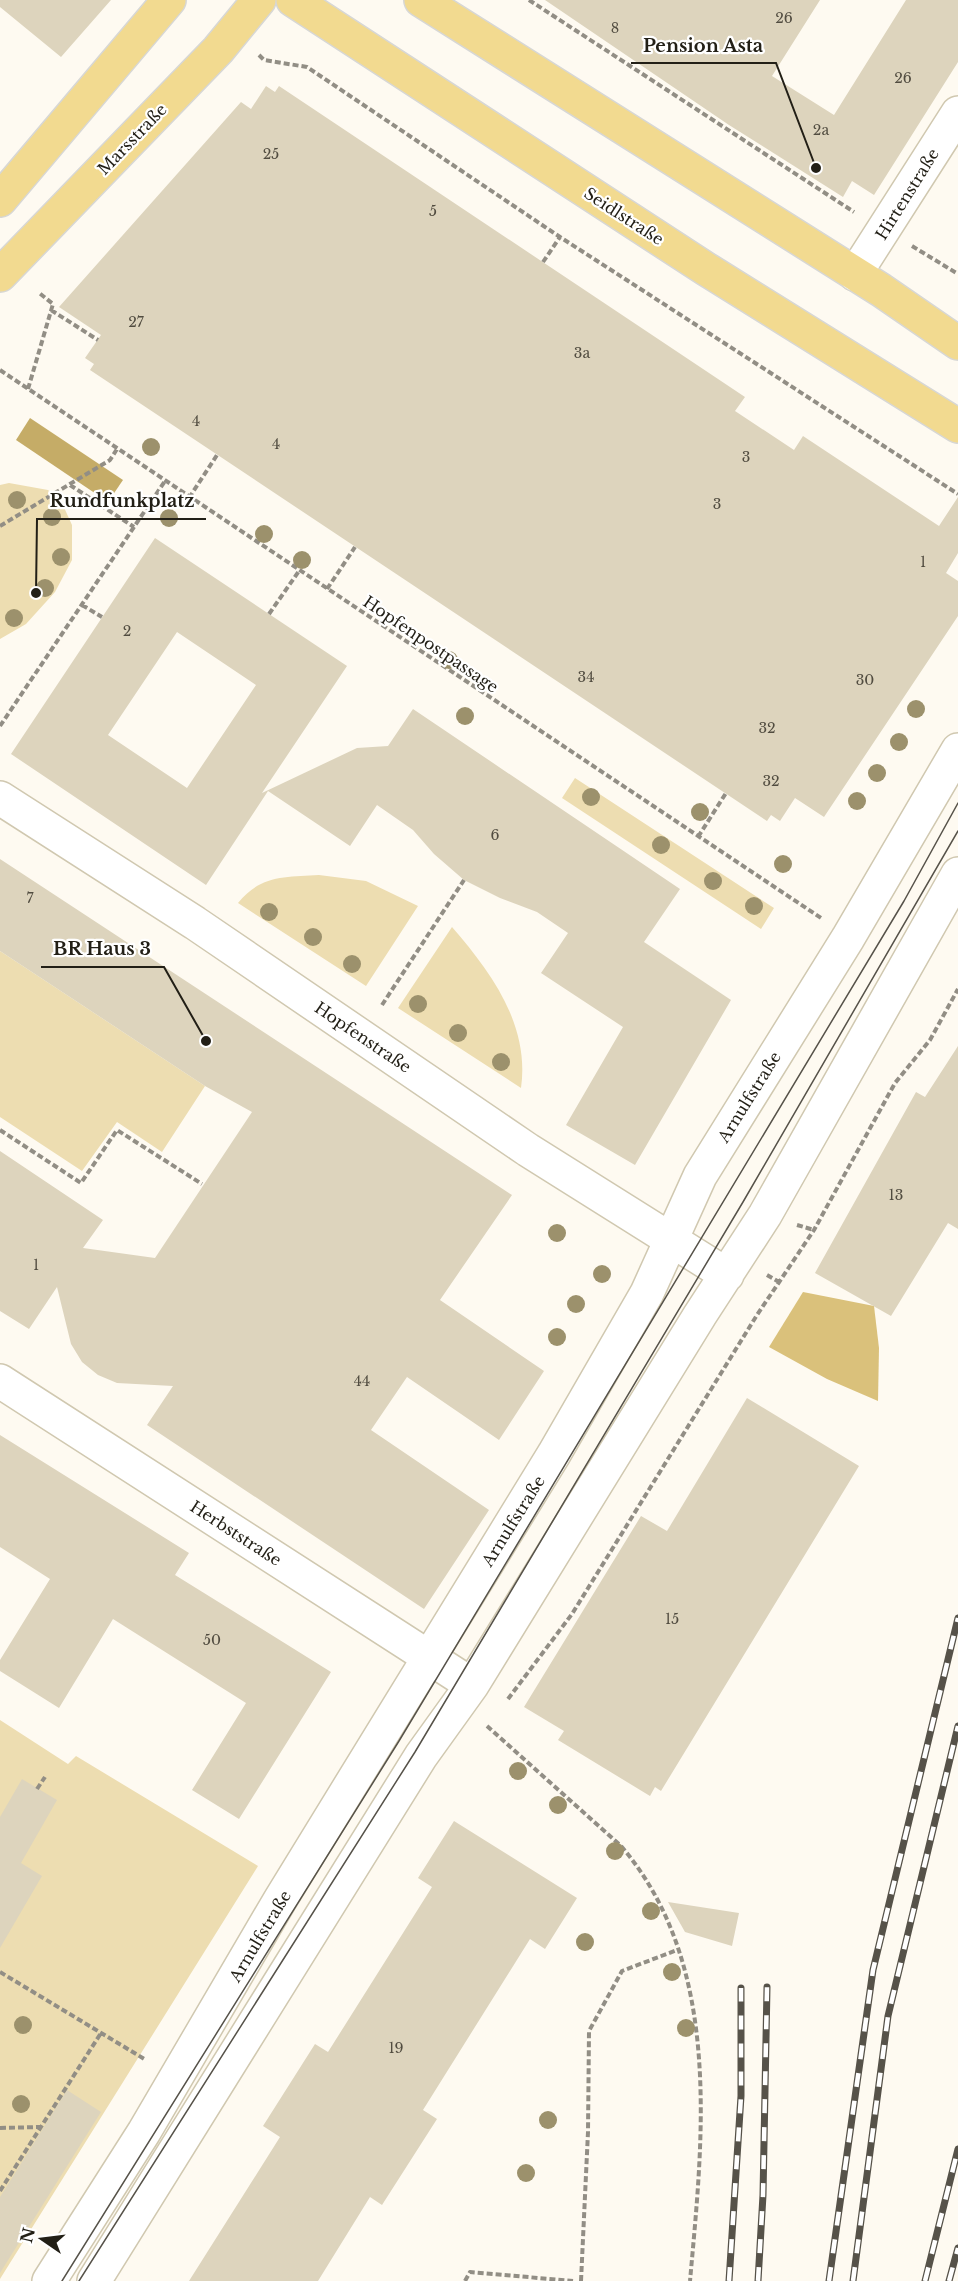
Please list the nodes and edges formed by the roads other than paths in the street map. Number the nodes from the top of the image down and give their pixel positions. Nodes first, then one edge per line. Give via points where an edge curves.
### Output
1 (169, 0) edge
2 (259, 0) edge
3 (293, 0) edge
4 (421, 0) edge
5 (958, 113) edge
6 (0, 200) edge
7 (0, 274) edge
8 (855, 274) junction
9 (958, 343) edge
10 (958, 426) edge
11 (958, 750) edge
12 (0, 798) edge
13 (958, 874) edge
14 (671, 1239) junction
15 (727, 1275) junction
16 (0, 1381) edge
17 (428, 1656) junction
18 (472, 1685) junction
19 (49, 2281) edge
20 (94, 2281) edge

1 - 6 main road
2 - 7 main road, Marsstraße via 232,34
3 - 10 main road, Seidlstraße via 706,269
4 - 8 main road
5 - 8 street, Hirtenstraße
8 - 9 main road
11 - 14 street, Arnulfstraße via 848,938 700,1176
12 - 14 street, Hopfenstraße via 195,923 528,1150
13 - 15 street
14 - 15 street, Hopfenstraße
14 - 17 street, Arnulfstraße via 646,1293 560,1444
15 - 18 street
16 - 17 street, Herbststraße
17 - 18 street, Herbststraße
17 - 19 street, Arnulfstraße via 144,2132
18 - 20 street via 422,1756

